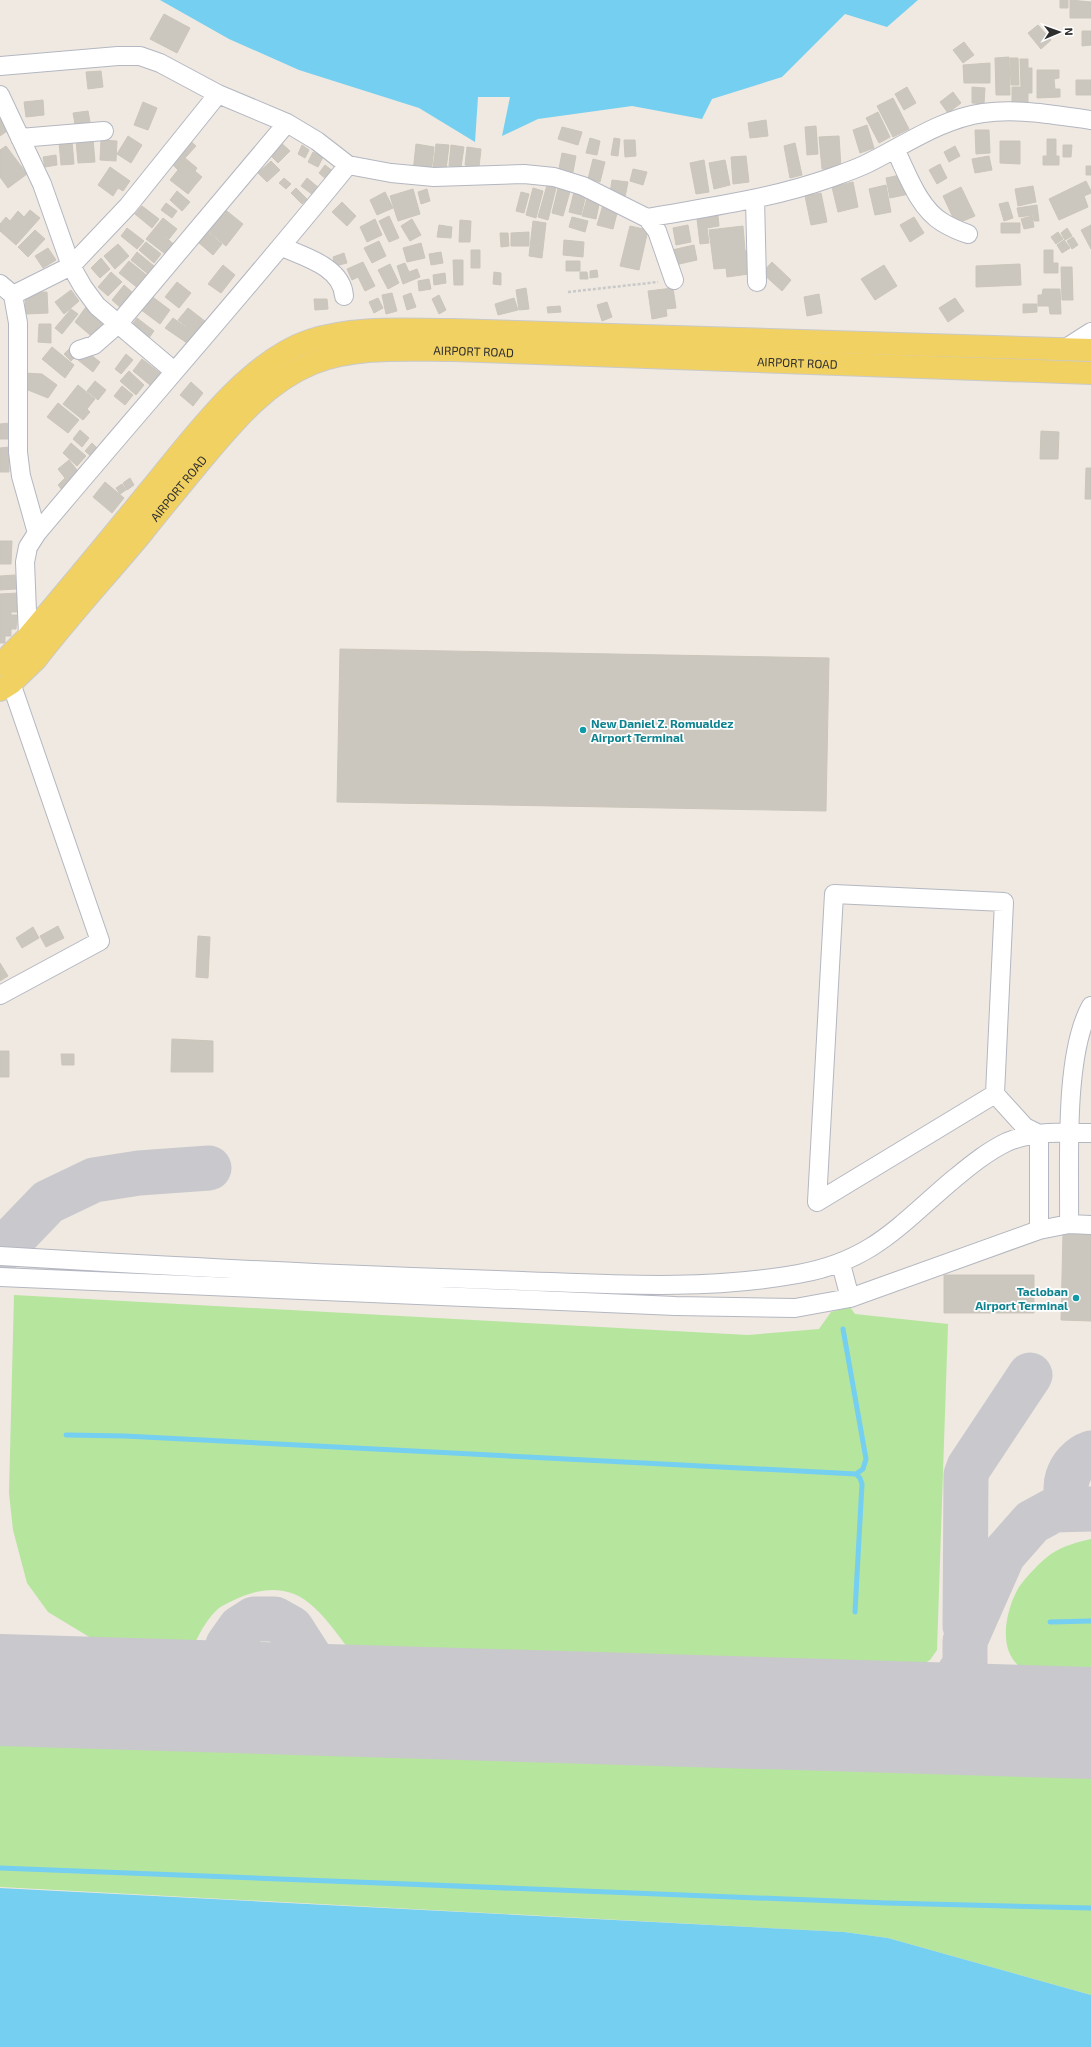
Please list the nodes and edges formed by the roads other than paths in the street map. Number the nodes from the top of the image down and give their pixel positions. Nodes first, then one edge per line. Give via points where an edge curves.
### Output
1 (0, 66) edge
2 (218, 94) junction
3 (0, 95) edge
4 (1091, 120) edge
5 (287, 122) junction
6 (104, 131) dead end
7 (20, 138) junction
8 (895, 149) junction
9 (348, 165) junction
10 (755, 199) junction
11 (647, 218) junction
12 (968, 234) dead end
13 (282, 247) junction
14 (71, 266) junction
15 (674, 280) road end
16 (757, 282) dead end
17 (7, 289) edge
18 (344, 296) dead end
19 (118, 324) junction
20 (1091, 332) edge
21 (1066, 348) junction
22 (79, 350) dead end
23 (1091, 350) edge
24 (174, 371) junction
25 (1064, 372) junction
26 (1091, 373) edge
27 (129, 532) junction
28 (37, 533) junction
29 (36, 643) junction
30 (4, 679) edge
31 (0, 995) edge
32 (1091, 1006) edge
33 (995, 1094) junction
34 (1070, 1132) junction
35 (1091, 1133) edge
36 (1039, 1134) junction
37 (1069, 1224) junction
38 (1091, 1225) edge
39 (1039, 1230) junction
40 (0, 1256) edge
41 (841, 1264) junction
42 (0, 1277) edge
43 (318, 1283) junction
44 (676, 1286) junction
45 (850, 1298) junction
46 (675, 1306) junction

1 - 2 street via 140,56 160,63
2 - 5 street
2 - 14 street via 128,206
3 - 7 street
4 - 8 street via 1029,113 983,113 960,118
5 - 9 street
5 - 19 street
6 - 7 street
7 - 14 street via 42,184
8 - 10 street via 863,166 792,190
8 - 12 street via 916,192 929,209 941,222
9 - 11 street via 434,177 524,174 554,177 583,186
9 - 13 street
10 - 11 street
10 - 16 street
11 - 15 street via 657,231
13 - 18 street via 322,265 333,273 343,286
13 - 24 street
14 - 17 street
14 - 19 street via 97,306
17 - 28 street via 18,323 20,375 17,430 20,476
19 - 22 street via 94,344
19 - 24 street
20 - 21 street
21 - 23 main road, AIRPORT ROAD
21 - 25 main road
21 - 27 main road, AIRPORT ROAD via 452,330 392,330 340,334 308,341 261,369 207,422
24 - 28 street
25 - 26 main road, AIRPORT ROAD
25 - 27 main road, AIRPORT ROAD via 453,350 340,355 293,372 256,399
27 - 29 main road, AIRPORT ROAD
28 - 29 street via 28,547 26,562
29 - 30 main road, AIRPORT ROAD
30 - 31 street via 100,941
32 - 34 street via 1084,1018 1077,1048
33 - 33 street via 1004,902 834,894 817,1202
33 - 36 street via 1025,1127
34 - 35 street
34 - 36 street
34 - 37 street
36 - 39 street
36 - 41 street via 1005,1143 990,1152 938,1192 878,1244
37 - 38 street
37 - 39 street
39 - 45 street
40 - 43 street
41 - 44 street via 768,1279
41 - 45 street
42 - 43 street
43 - 44 street
43 - 46 street
44 - 46 street
45 - 46 street via 795,1308

